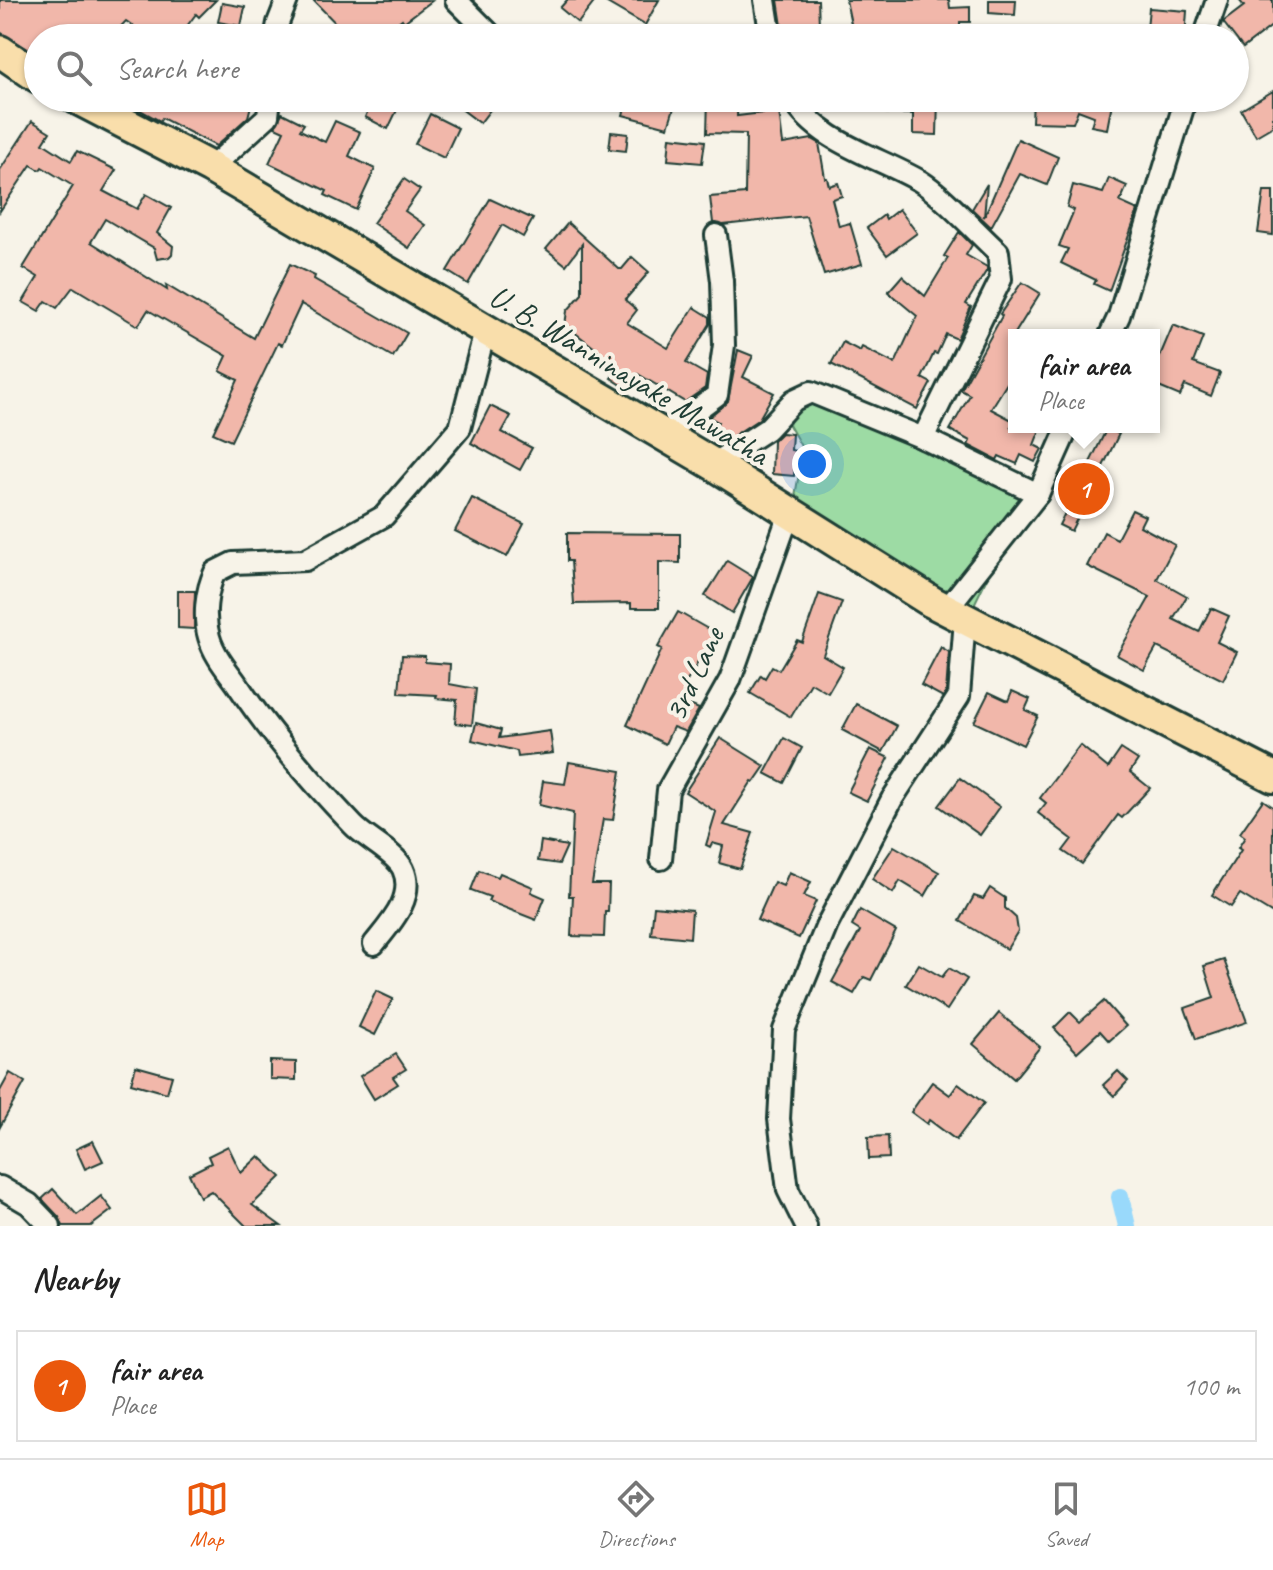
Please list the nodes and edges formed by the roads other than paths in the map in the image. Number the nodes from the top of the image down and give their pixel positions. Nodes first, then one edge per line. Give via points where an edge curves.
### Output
1 (287, 0) edge
2 (456, 0) edge
3 (765, 0) edge
4 (1217, 0) edge
5 (278, 24) edge
6 (480, 24) edge
7 (769, 24) edge
8 (1209, 24) edge
9 (0, 51) edge
10 (24, 67) edge
11 (103, 112) edge
12 (268, 112) edge
13 (800, 112) edge
14 (1182, 112) edge
15 (211, 168) junction
16 (716, 235) dead end
17 (1112, 329) edge
18 (485, 331) junction
19 (1065, 433) edge
20 (663, 435) junction
21 (923, 438) junction
22 (713, 464) junction
23 (1038, 494) junction
24 (789, 514) junction
25 (956, 615) junction
26 (1273, 777) edge
27 (661, 859) dead end
28 (374, 944) dead end
29 (0, 1187) edge
30 (50, 1226) edge
31 (806, 1226) edge

1 - 5 street
2 - 6 street
3 - 7 street
4 - 8 street
9 - 10 main road
11 - 15 main road, U. B. Wanninayake Mawatha
12 - 15 street
13 - 21 street via 832,137 923,183 998,252 1001,279
14 - 17 street
15 - 18 main road, U. B. Wanninayake Mawatha
16 - 20 street via 724,345 717,395
18 - 20 main road, U. B. Wanninayake Mawatha
18 - 28 street via 460,428 384,516 305,560 233,563 215,572 207,596 209,637 267,728 355,827 403,868 404,901
19 - 23 street
20 - 22 main road, U. B. Wanninayake Mawatha
21 - 22 street via 811,392
21 - 23 street
22 - 24 main road, U. B. Wanninayake Mawatha
23 - 25 street
24 - 25 main road, U. B. Wanninayake Mawatha
24 - 27 street, 3rd Lane via 730,680 668,790
25 - 26 main road, U. B. Wanninayake Mawatha
25 - 31 street via 959,696 892,799 827,925 784,1030 779,1119 788,1190
29 - 30 street via 29,1204

